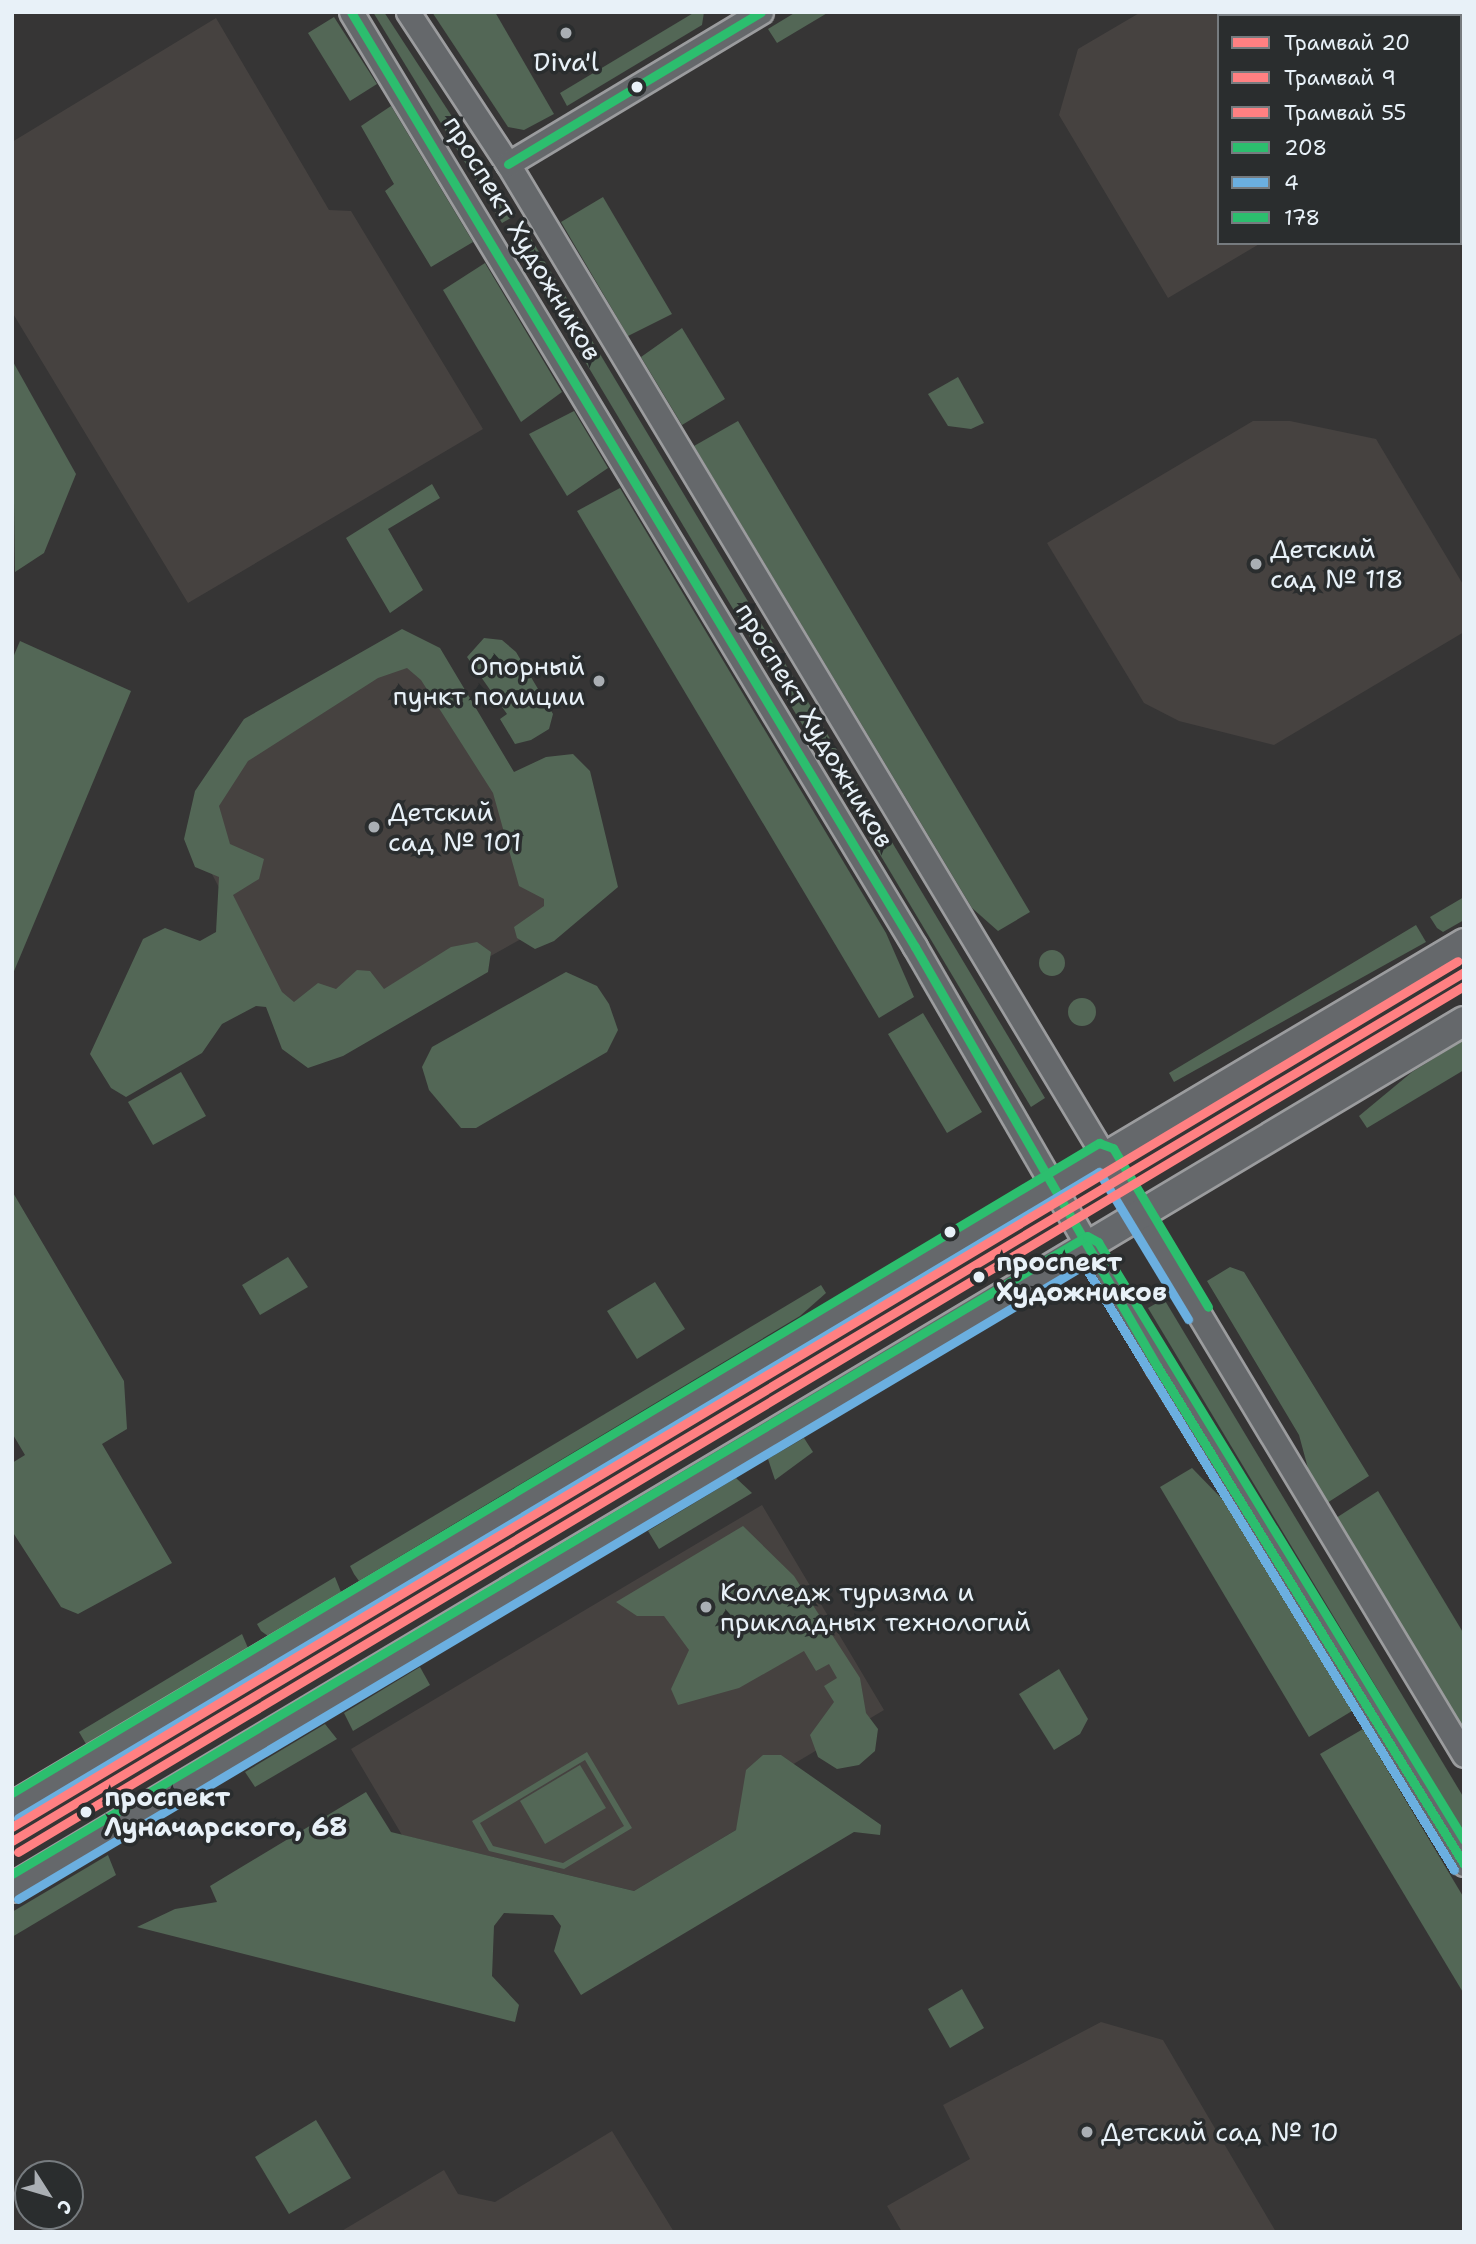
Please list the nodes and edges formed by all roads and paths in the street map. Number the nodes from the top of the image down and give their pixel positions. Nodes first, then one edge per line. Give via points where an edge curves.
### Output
1 (351, 12) edge
2 (408, 12) edge
3 (761, 12) edge
4 (508, 164) junction
5 (1464, 943) edge
6 (1464, 1021) edge
7 (1103, 1155) junction
8 (1051, 1186) junction
9 (1140, 1217) junction
10 (1088, 1248) junction
11 (1464, 1755) edge
12 (12, 1807) edge
13 (1464, 1864) edge
14 (12, 1888) edge

1 - 8 street, проспект Художников via 915,947
2 - 4 street, проспект Художников
3 - 4 street
4 - 7 street, проспект Художников
5 - 7 main road
6 - 9 main road
7 - 8 main road
7 - 9 street, проспект Художников
8 - 10 street, проспект Художников
8 - 12 main road
9 - 10 main road
9 - 11 street, проспект Художников
10 - 13 street, проспект Художников
10 - 14 main road

